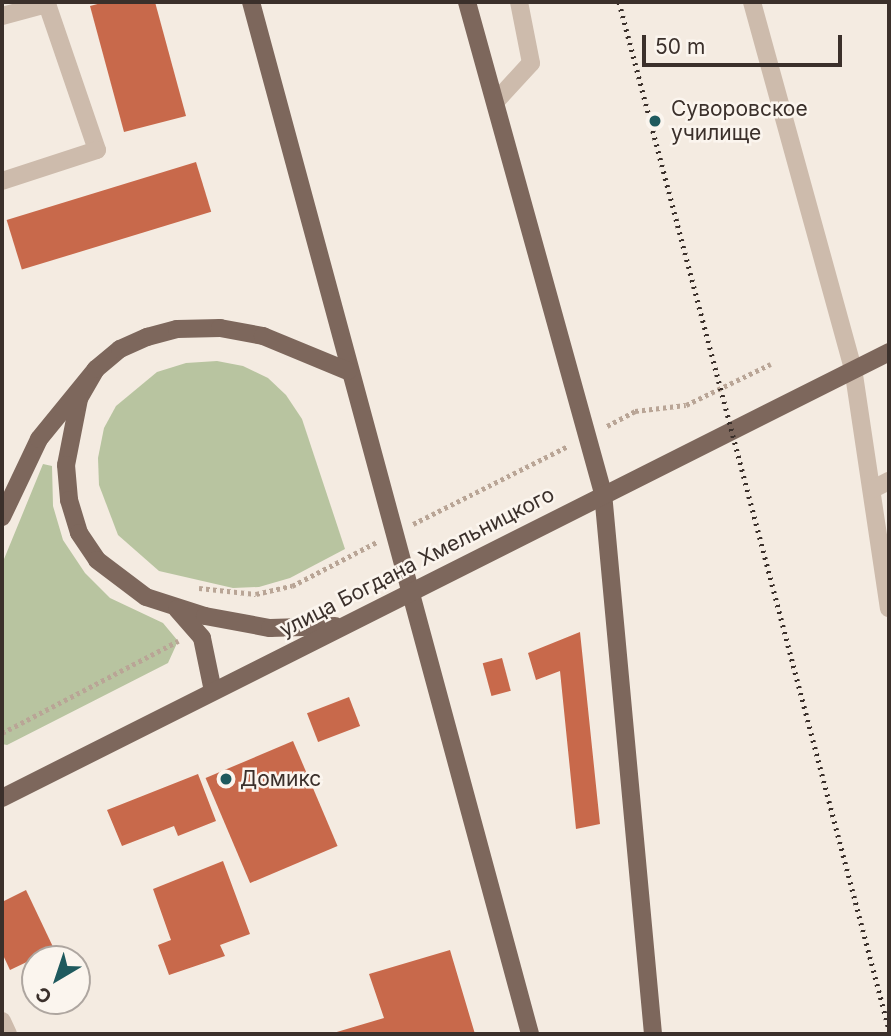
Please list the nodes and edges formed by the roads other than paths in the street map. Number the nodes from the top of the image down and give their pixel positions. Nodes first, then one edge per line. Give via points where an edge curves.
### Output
1 (251, 2) edge
2 (467, 2) edge
3 (519, 2) edge
4 (751, 2) edge
5 (2, 16) edge
6 (497, 100) junction
7 (2, 181) edge
8 (889, 352) edge
9 (853, 368) junction
10 (96, 369) junction
11 (348, 371) junction
12 (881, 485) edge
13 (603, 493) junction
14 (2, 517) edge
15 (889, 608) edge
16 (200, 621) junction
17 (342, 626) junction
18 (213, 691) junction
19 (2, 798) edge
20 (2, 1021) edge
21 (8, 1034) edge
22 (530, 1034) edge
23 (653, 1034) edge

1 - 11 main road
2 - 6 main road
3 - 6 street via 531,62
4 - 9 street
5 - 7 street via 47,4 97,150
6 - 13 main road
8 - 9 main road, улица Богдана Хмельницкого
9 - 12 street
9 - 13 main road, улица Богдана Хмельницкого
10 - 11 main road via 120,349 147,337 177,329 220,328 262,336
10 - 14 main road via 39,439
10 - 16 main road via 79,399 69,432 69,500 79,533 97,561 121,582
11 - 22 main road
12 - 15 street
13 - 17 main road, улица Богдана Хмельницкого
13 - 23 main road
16 - 17 main road via 270,628
16 - 18 main road
17 - 18 main road, улица Богдана Хмельницкого
18 - 19 main road, улица Богдана Хмельницкого
20 - 21 street

